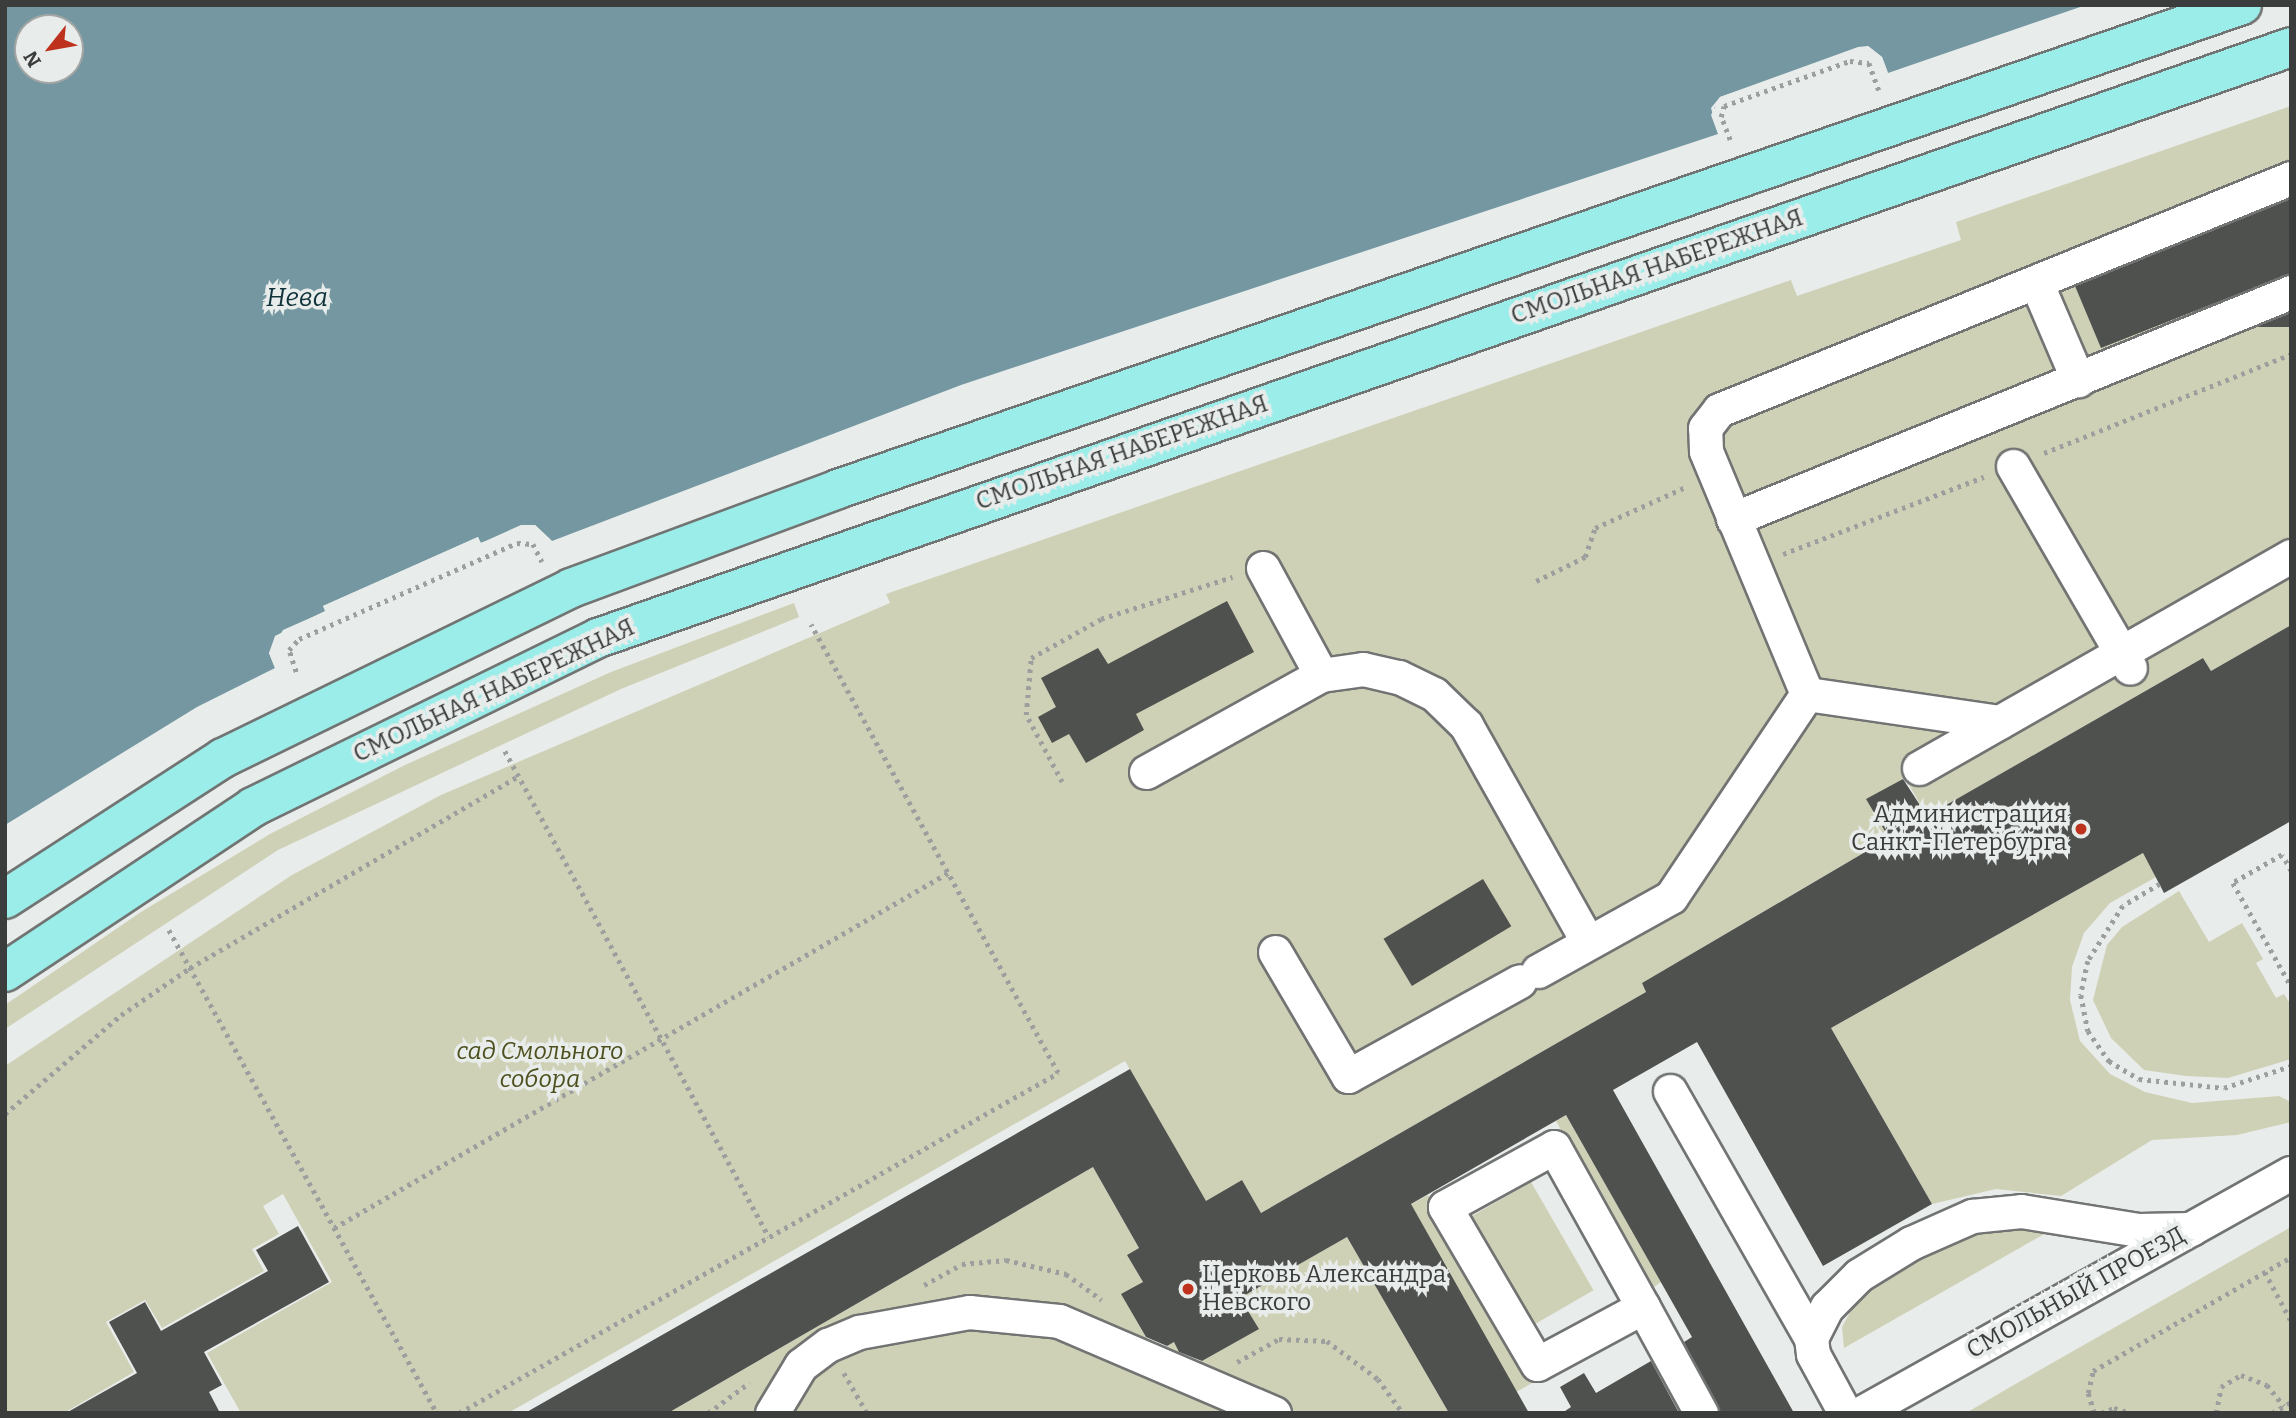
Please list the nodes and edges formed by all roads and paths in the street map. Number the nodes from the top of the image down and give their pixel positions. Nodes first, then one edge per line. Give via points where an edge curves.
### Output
1 (2242, 5) edge
2 (2291, 47) edge
3 (1879, 90) dead end
4 (1730, 140) dead end
5 (2291, 178) edge
6 (2036, 282) junction
7 (2291, 292) edge
8 (2078, 380) junction
9 (2013, 466) dead end
10 (1716, 474) junction
11 (1733, 519) junction
12 (2291, 556) edge
13 (542, 562) dead end
14 (1263, 568) joint
15 (1536, 581) dead end
16 (811, 625) dead end
17 (2125, 661) junction
18 (296, 672) dead end
19 (1321, 675) junction
20 (1807, 694) junction
21 (1999, 722) junction
22 (505, 751) dead end
23 (1919, 768) dead end
24 (1146, 772) dead end
25 (520, 775) junction
26 (1062, 782) dead end
27 (2291, 871) edge
28 (947, 873) junction
29 (2160, 884) dead end
30 (5, 899) edge
31 (169, 930) dead end
32 (1588, 942) junction
33 (1275, 952) dead end
34 (190, 968) junction
35 (5, 972) edge
36 (2291, 986) edge
37 (656, 1038) junction
38 (2291, 1066) edge
39 (1670, 1091) dead end
40 (5, 1114) edge
41 (2291, 1173) edge
42 (334, 1228) junction
43 (2191, 1229) junction
44 (769, 1237) junction
45 (2291, 1257) edge
46 (2265, 1272) junction
47 (1643, 1307) junction
48 (2290, 1317) edge
49 (1811, 1338) junction
50 (1214, 1385) junction
51 (2291, 1402) edge
52 (2284, 1406) junction
53 (437, 1413) edge
54 (459, 1413) edge
55 (772, 1413) edge
56 (1274, 1413) edge
57 (1403, 1413) edge
58 (1701, 1413) edge
59 (1845, 1413) edge
60 (1861, 1413) edge
61 (2094, 1413) edge
62 (2101, 1413) edge
63 (2130, 1413) edge
64 (2216, 1413) edge
65 (2272, 1413) edge

1 - 30 main road via 838,489 571,589 223,758
2 - 35 main road, СМОЛЬНАЯ НАБЕРЕЖНАЯ via 598,638 253,807
3 - 4 path via 1869,63 1850,61 1724,106 1721,117
5 - 6 street
6 - 8 street
6 - 10 street via 1719,410 1705,428
7 - 8 street
8 - 11 street
9 - 17 street
10 - 11 street
10 - 15 path via 1595,528 1586,557
11 - 20 street
12 - 17 street
13 - 18 path via 533,544 517,543 309,635 289,650
14 - 19 street
14 - 26 path via 1101,619 1031,658 1026,715
16 - 28 path
17 - 21 street
19 - 24 street
19 - 32 street via 1363,669 1399,677 1434,694 1466,725
20 - 21 street
20 - 32 street via 1671,897
21 - 23 street
22 - 25 path
25 - 34 path
25 - 37 path
27 - 36 path via 2282,855 2233,883
28 - 37 path
28 - 44 path via 1058,1073
29 - 38 path via 2123,906 2088,961 2081,995 2088,1031 2109,1061 2139,1079 2224,1088
31 - 34 path
32 - 33 street via 1349,1076
34 - 40 path via 121,1015
34 - 42 path
37 - 42 path
37 - 44 path
39 - 49 street
41 - 43 street, СМОЛЬНЫЙ ПРОЕЗД
42 - 53 path
43 - 49 street via 2138,1230 2021,1211 1972,1216 1859,1275 1826,1307
43 - 60 street, СМОЛЬНЫЙ ПРОЕЗД
44 - 54 path
45 - 46 path
46 - 48 path
46 - 61 path via 2093,1371 2088,1393
47 - 47 street via 1554,1147 1445,1207 1537,1364
47 - 58 street
49 - 59 street via 1813,1354
50 - 55 street via 1059,1321 969,1312 859,1332 828,1345 801,1365
50 - 56 street
50 - 57 path via 1242,1357 1279,1339 1327,1340 1378,1379
51 - 52 path
52 - 64 path via 2267,1385 2241,1375 2221,1387
52 - 65 path
62 - 63 path via 2114,1408

